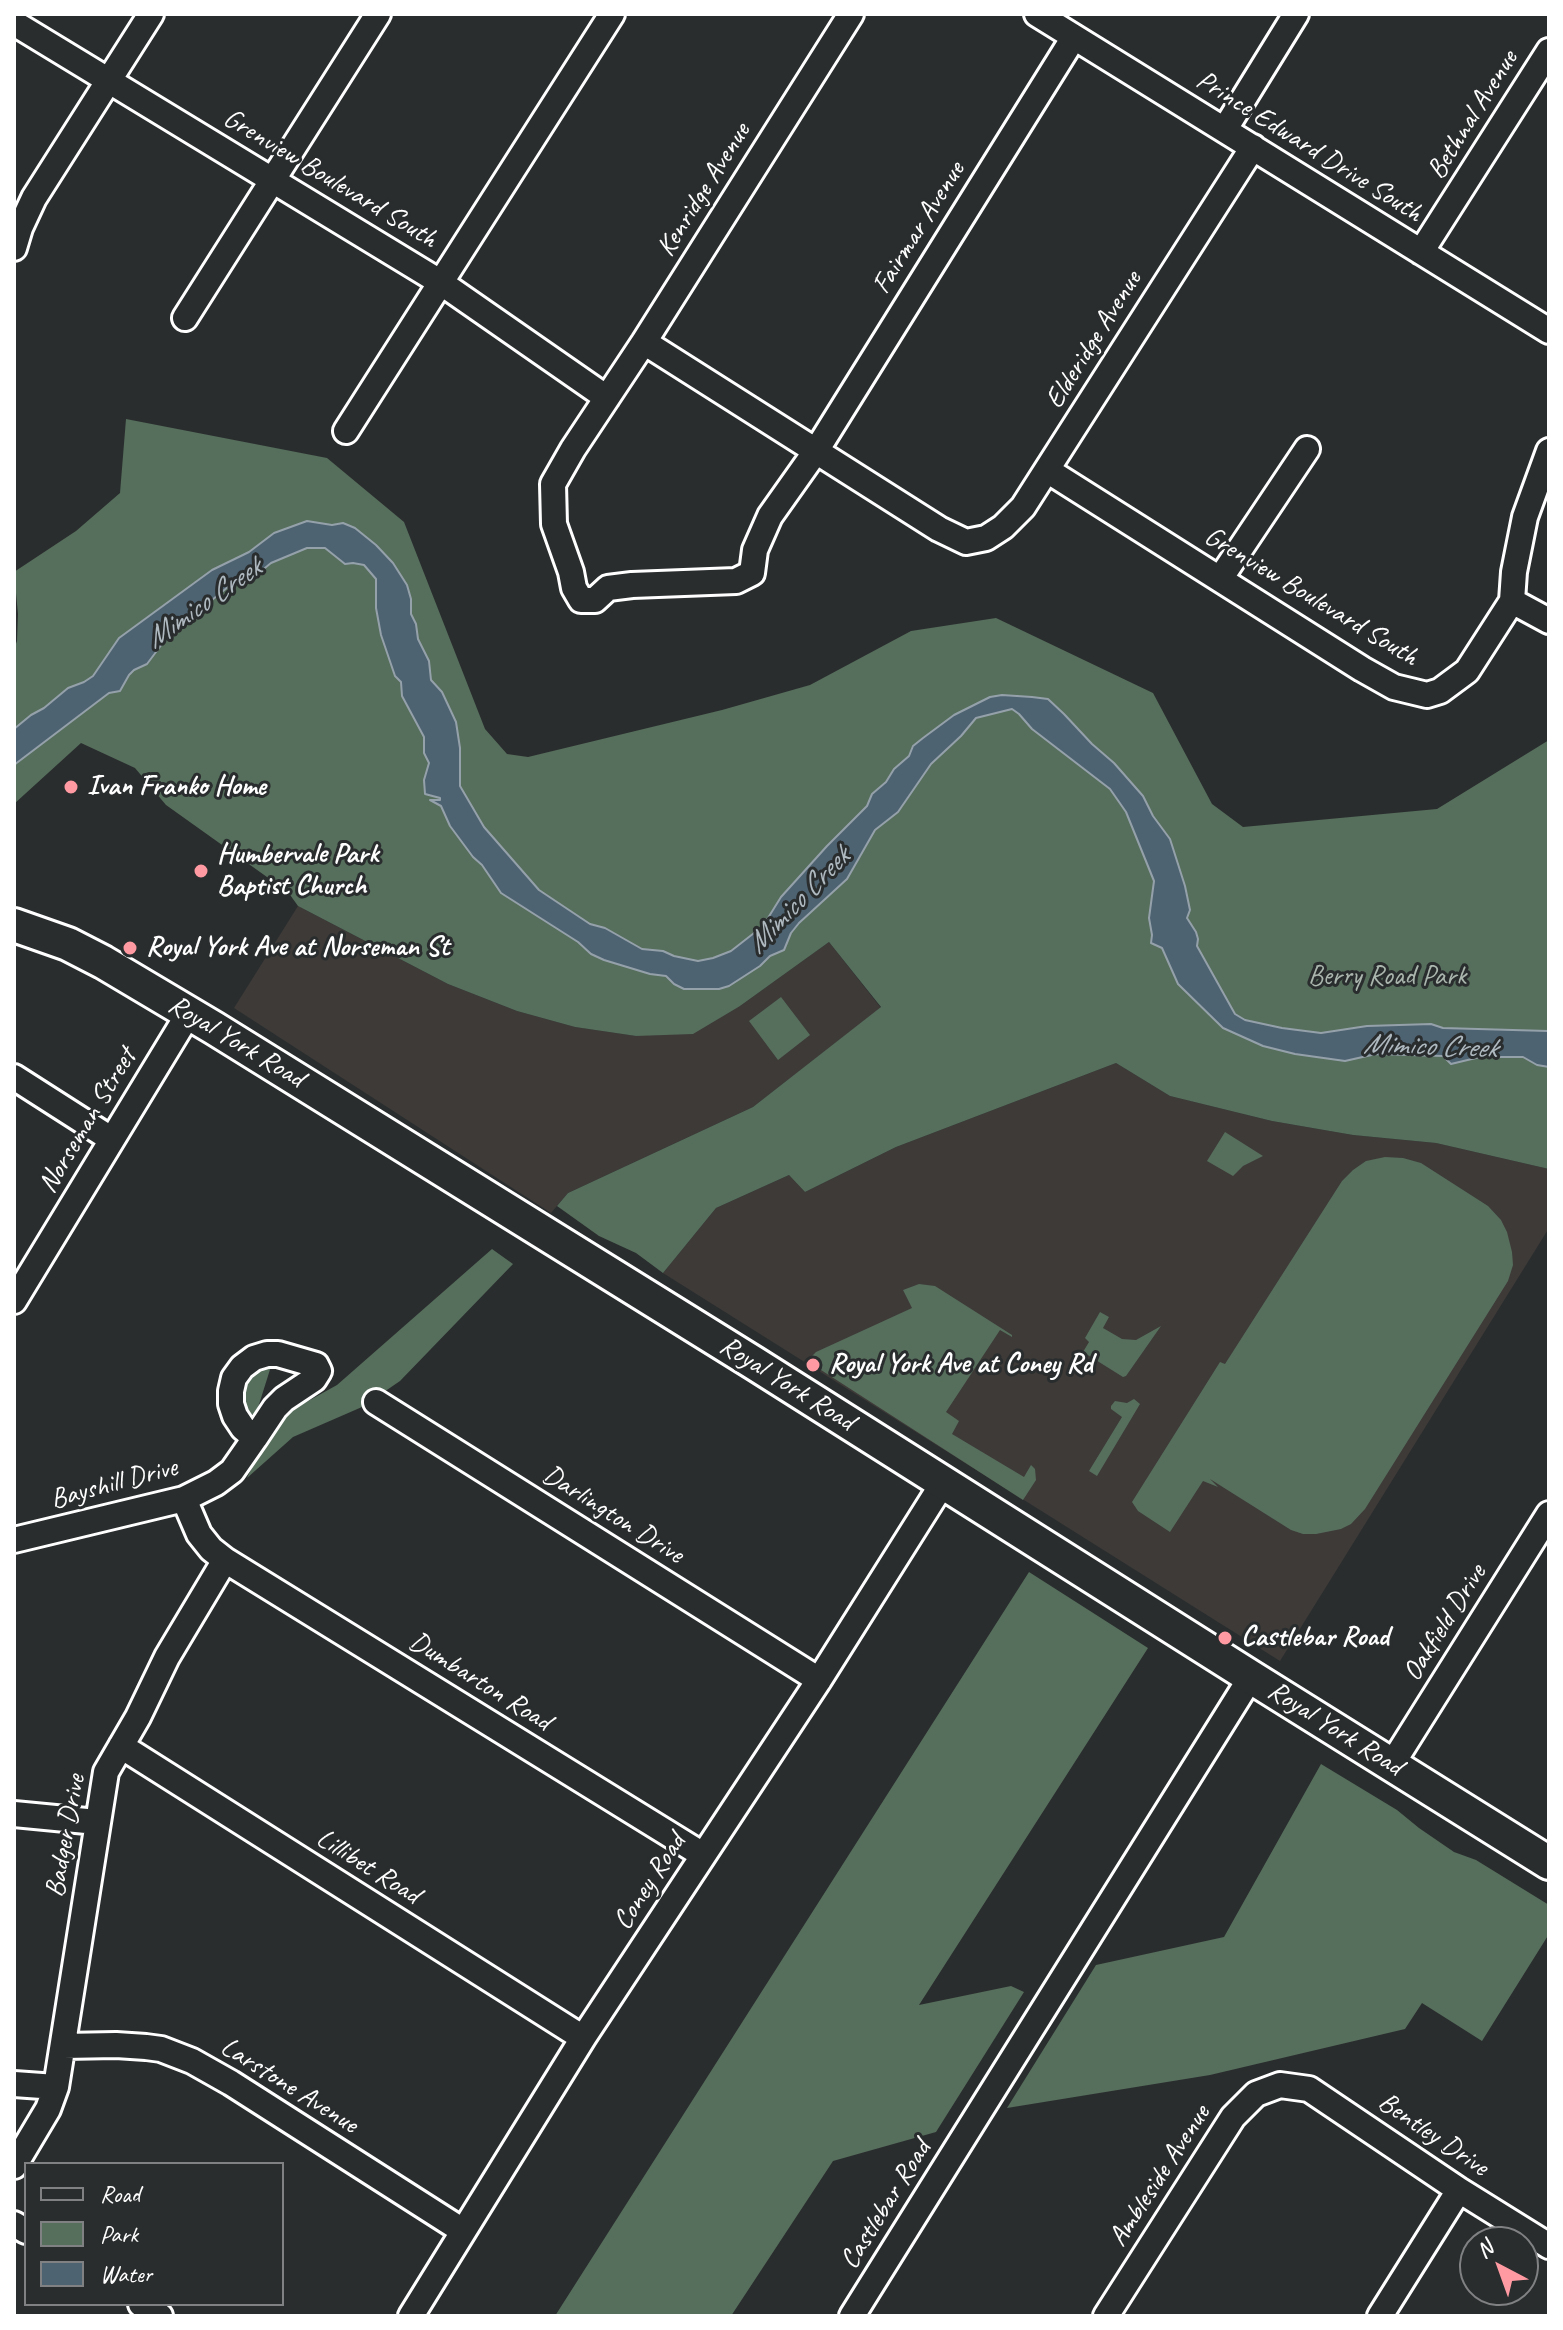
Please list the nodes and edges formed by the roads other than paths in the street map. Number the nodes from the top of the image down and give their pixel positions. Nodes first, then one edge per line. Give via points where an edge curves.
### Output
1 (151, 14) edge
2 (378, 14) edge
3 (612, 14) edge
4 (851, 14) edge
5 (1037, 14) edge
6 (1296, 14) edge
7 (14, 23) edge
8 (1074, 37) junction
9 (1549, 51) edge
10 (108, 82) junction
11 (1225, 129) junction
12 (1253, 147) junction
13 (273, 179) junction
14 (14, 248) edge
15 (1421, 252) junction
16 (440, 282) junction
17 (185, 318) dead end
18 (1549, 331) edge
19 (644, 342) junction
20 (607, 398) junction
21 (346, 431) dead end
22 (1307, 449) dead end
23 (816, 451) junction
24 (1549, 451) edge
25 (1047, 470) junction
26 (1220, 579) junction
27 (1512, 601) junction
28 (1549, 621) edge
29 (14, 925) edge
30 (189, 1013) junction
31 (14, 1077) edge
32 (111, 1139) junction
33 (14, 1301) edge
34 (376, 1402) dead end
35 (255, 1438) dead end
36 (943, 1483) junction
37 (184, 1499) junction
38 (1549, 1514) edge
39 (14, 1540) edge
40 (225, 1560) junction
41 (1251, 1677) junction
42 (819, 1680) junction
43 (121, 1746) junction
44 (1392, 1764) junction
45 (14, 1814) edge
46 (97, 1822) junction
47 (703, 1855) junction
48 (1549, 1863) edge
49 (583, 2038) junction
50 (64, 2046) junction
51 (14, 2084) edge
52 (1280, 2085) joint
53 (56, 2087) junction
54 (14, 2166) edge
55 (1459, 2190) junction
56 (463, 2231) junction
57 (1549, 2246) edge
58 (413, 2315) edge
59 (852, 2316) edge
60 (1106, 2316) edge
61 (1380, 2316) edge

1 - 10 street
2 - 13 street
3 - 16 street
4 - 19 street, Kenridge Avenue
5 - 8 street, Prince Edward Drive South
6 - 11 street
7 - 10 street, Grenview Boulevard South
8 - 11 street, Prince Edward Drive South
8 - 23 street, Fairmar Avenue
9 - 15 street, Bethnal Avenue
10 - 13 street, Grenview Boulevard South
10 - 14 street via 34,198
11 - 12 street, Prince Edward Drive South
12 - 15 street, Prince Edward Drive South
12 - 25 street, Elderidge Avenue
13 - 16 street, Grenview Boulevard South
13 - 17 street
15 - 18 street, Prince Edward Drive South
16 - 20 street, Grenview Boulevard South
16 - 21 street
19 - 20 street, Kenridge Avenue
19 - 23 street
20 - 23 street, Fairmar Avenue via 553,484 554,524 581,600 595,600 608,588 736,581 752,573 763,528
22 - 26 street
23 - 25 street, Elderidge Avenue via 966,542 1003,527
24 - 27 street, Grenview Boulevard South via 1525,517
25 - 26 street, Grenview Boulevard South
26 - 27 street, Grenview Boulevard South via 1394,687 1427,695 1467,671
27 - 28 street
29 - 30 main road, Royal York Road via 68,944
30 - 32 street, Norseman Street
30 - 36 main road, Royal York Road
31 - 32 street
32 - 33 street, Norseman Street
34 - 42 street, Darlington Drive
35 - 37 street, Bayshill Drive via 232,1471
36 - 41 main road, Royal York Road
36 - 42 street, Coney Road
37 - 39 street, Bayshill Drive
37 - 40 street via 199,1534
38 - 44 street, Oakfield Drive
40 - 43 street, Badger Drive
40 - 47 street, Dumbarton Road
41 - 44 main road, Royal York Road
41 - 59 street, Castlebar Road
42 - 47 street, Coney Road
43 - 46 street, Badger Drive via 106,1772
43 - 49 street, Lillibet Road
44 - 48 main road, Royal York Road
45 - 46 street
46 - 50 street, Badger Drive
47 - 49 street, Coney Road
49 - 56 street, Coney Road
50 - 53 street, Badger Drive
50 - 56 street, Larstone Avenue via 146,2047 192,2061
51 - 53 street
52 - 55 street, Bentley Drive via 1309,2089
52 - 60 street, Ambleside Avenue via 1256,2094 1233,2117
53 - 54 street, Badger Drive
55 - 57 street, Bentley Drive
55 - 61 street
56 - 58 street, Coney Road

